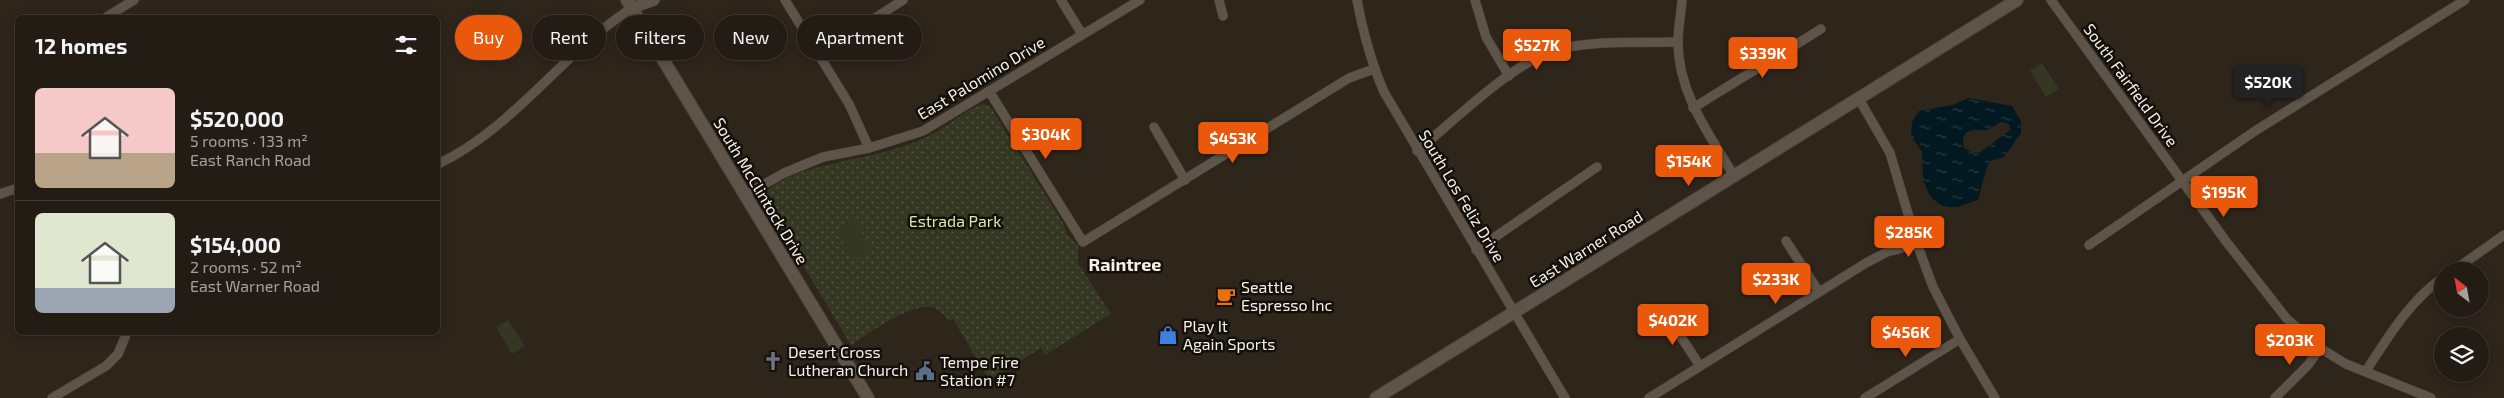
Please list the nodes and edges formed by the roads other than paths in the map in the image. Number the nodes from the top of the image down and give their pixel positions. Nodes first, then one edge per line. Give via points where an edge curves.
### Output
1 (134, 0) edge
2 (654, 0) edge
3 (785, 0) edge
4 (903, 0) edge
5 (1061, 0) edge
6 (1140, 0) edge
7 (1220, 0) edge
8 (1357, 0) edge
9 (1475, 0) edge
10 (1682, 0) edge
11 (2017, 0) edge
12 (2051, 0) edge
13 (2465, 0) edge
14 (633, 3) edge
15 (110, 15) edge
16 (880, 15) edge
17 (1223, 16) dead end
18 (797, 20) edge
19 (1821, 29) dead end
20 (1082, 34) junction
21 (1678, 42) junction
22 (821, 60) edge
23 (1374, 69) junction
24 (1509, 76) junction
25 (989, 91) junction
26 (1859, 99) junction
27 (1693, 108) junction
28 (1154, 127) dead end
29 (869, 148) junction
30 (1417, 151) junction
31 (440, 163) edge
32 (1597, 167) dead end
33 (1734, 176) junction
34 (1185, 180) junction
35 (2184, 181) junction
36 (15, 189) edge
37 (0, 194) edge
38 (745, 195) junction
39 (2504, 235) edge
40 (1786, 241) dead end
41 (1917, 244) junction
42 (2089, 244) dead end
43 (1476, 250) junction
44 (2466, 262) edge
45 (2434, 284) edge
46 (1819, 292) junction
47 (1514, 312) junction
48 (1666, 314) dead end
49 (127, 335) edge
50 (1960, 339) junction
51 (2320, 348) junction
52 (1700, 366) junction
53 (2366, 371) junction
54 (52, 398) edge
55 (868, 398) edge
56 (1376, 398) edge
57 (1565, 398) edge
58 (1649, 398) edge
59 (1865, 398) edge
60 (1995, 398) edge
61 (2275, 398) edge
62 (2431, 398) edge

1 - 15 street
2 - 14 street
3 - 18 street
4 - 16 street
5 - 20 street
6 - 20 street, East Palomino Drive
7 - 17 street
8 - 23 street, South Los Feliz Drive
9 - 24 street via 1486,37
10 - 21 street
11 - 26 main road, East Warner Road
12 - 35 street, South Fairfield Drive
13 - 35 street via 2254,131
14 - 31 street via 605,25 509,117
14 - 38 main road, South McClintock Drive
19 - 27 street
20 - 25 street, East Palomino Drive
21 - 24 street via 1592,44 1559,49 1533,59
21 - 27 street via 1680,64
22 - 29 street via 849,104
23 - 30 street, South Los Feliz Drive
23 - 34 street via 1349,78
24 - 30 street
25 - 29 street, East Palomino Drive via 923,131
25 - 34 street via 1083,242
26 - 33 main road, East Warner Road
26 - 41 street via 1890,153
27 - 33 street
28 - 34 street
29 - 38 street, East Palomino Drive via 823,157 784,173
30 - 43 street, South Los Feliz Drive
32 - 43 street
33 - 47 main road, East Warner Road
35 - 42 street
35 - 51 street, South Fairfield Drive via 2257,283 2287,319
36 - 37 street
38 - 55 main road, South McClintock Drive
39 - 44 street
40 - 46 street
41 - 46 street via 1887,252
41 - 50 street via 1933,287
43 - 47 street, South Los Feliz Drive
45 - 53 street via 2399,320
46 - 52 street
47 - 56 main road, East Warner Road
47 - 57 street, South Los Feliz Drive
48 - 52 street
49 - 54 street via 118,354 106,366
50 - 59 street
50 - 60 street
51 - 53 street, South Fairfield Drive via 2346,364
51 - 61 street
52 - 58 street
53 - 62 street, South Fairfield Drive

